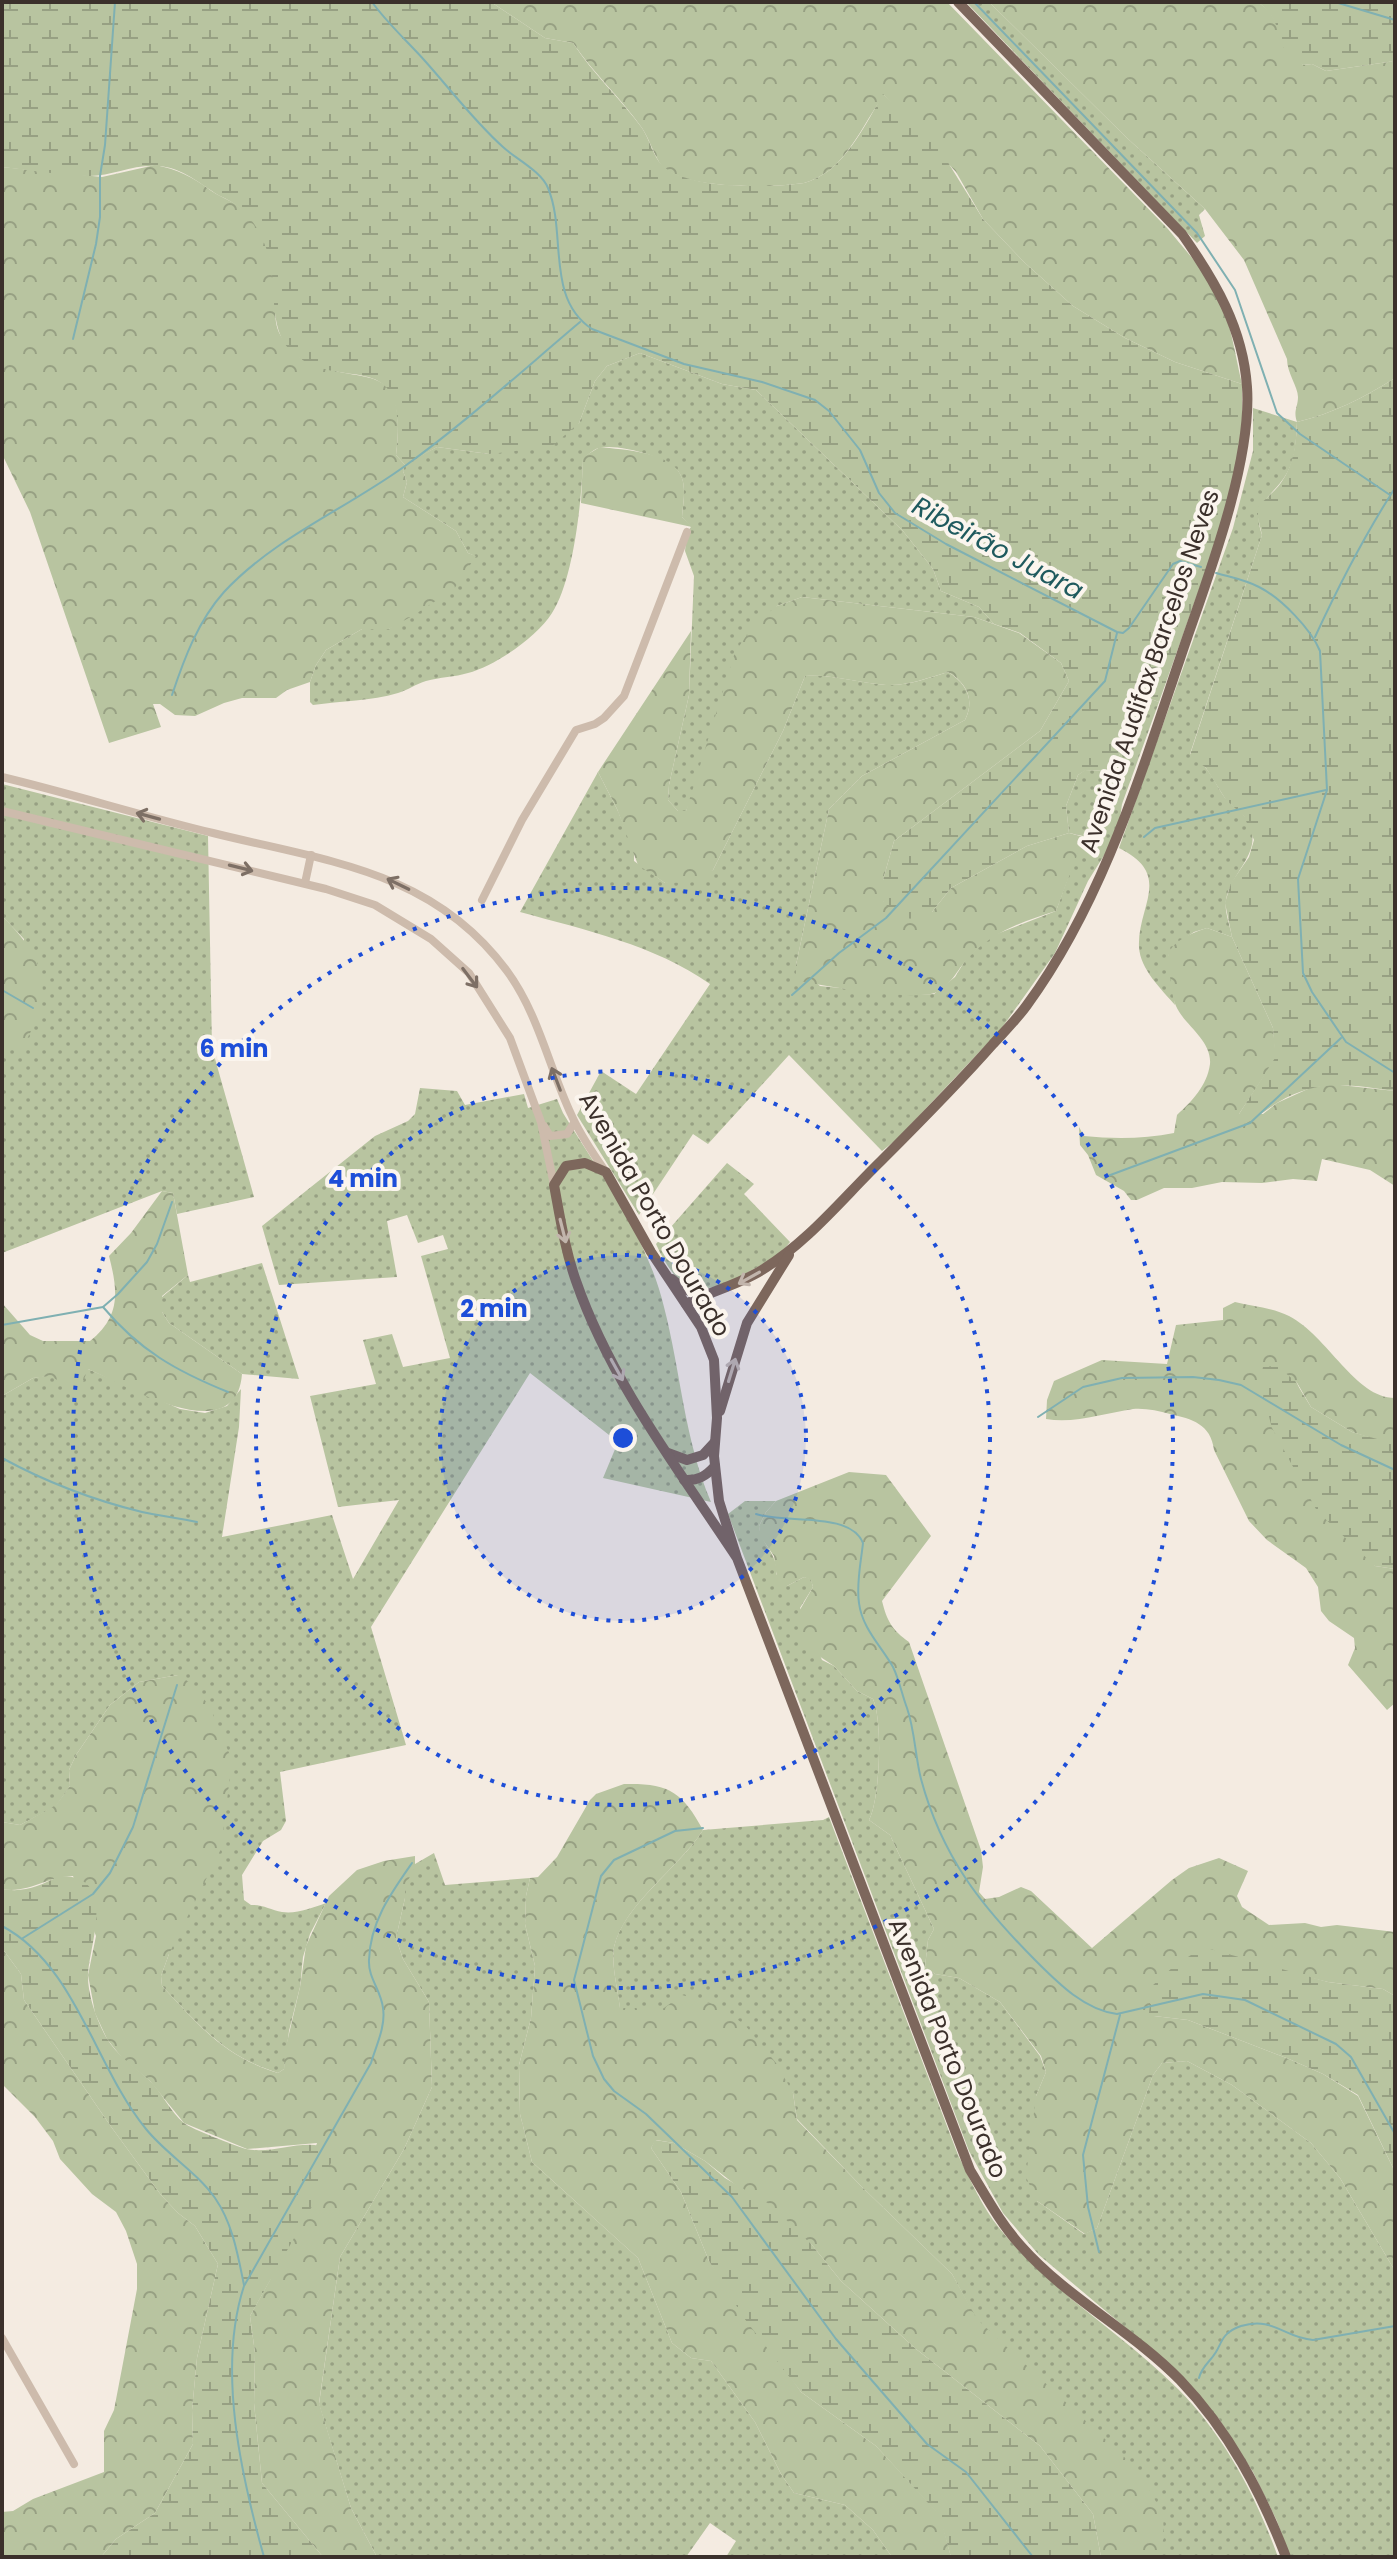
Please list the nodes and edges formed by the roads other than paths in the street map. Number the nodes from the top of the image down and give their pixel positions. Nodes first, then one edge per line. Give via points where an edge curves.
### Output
1 (958, 2) edge
2 (687, 532) dead end
3 (2, 777) edge
4 (2, 811) edge
5 (311, 855) junction
6 (305, 883) junction
7 (482, 900) dead end
8 (541, 1122) junction
9 (574, 1123) junction
10 (606, 1172) junction
11 (554, 1185) junction
12 (792, 1250) junction
13 (651, 1252) junction
14 (701, 1296) junction
15 (686, 1304) junction
16 (717, 1418) junction
17 (715, 1442) junction
18 (668, 1453) junction
19 (715, 1466) junction
20 (684, 1480) junction
21 (737, 1558) junction
22 (2, 2338) edge
23 (74, 2464) dead end
24 (1286, 2557) edge

1 - 12 main road, Avenida Audifax Barcelos Neves via 1182,234 1205,267 1241,345 1245,424 1235,483 1207,579 1118,833 1079,921 1026,1008 946,1098
2 - 7 street via 624,696 604,718 576,730
5 -> 3 street, Avenida Porto Dourado
4 -> 6 street, Avenida Porto Dourado
5 - 6 street
9 -> 5 street, Avenida Porto Dourado via 523,996 485,945 427,898 355,866
6 -> 8 street, Avenida Porto Dourado via 375,905 431,939 469,973 510,1038
8 - 9 street via 550,1136 559,1137
8 - 11 street, Avenida Porto Dourado
9 - 10 street, Avenida Porto Dourado
10 - 11 main road via 585,1163 566,1166
10 - 13 main road, Avenida Porto Dourado
11 -> 18 main road, Avenida Porto Dourado via 585,1304
12 -> 14 main road, Avenida Audifax Barcelos Neves via 738,1284
16 -> 12 main road, Avenida Audifax Barcelos Neves via 747,1323
13 - 14 main road via 672,1279
13 - 15 main road, Avenida Porto Dourado
14 - 15 main road, Avenida Audifax Barcelos Neves
15 - 16 main road, Avenida Porto Dourado via 714,1360
16 - 17 main road, Avenida Porto Dourado
17 - 18 main road via 703,1455 687,1460
17 - 19 main road, Avenida Porto Dourado
18 - 20 main road, Avenida Porto Dourado
19 - 20 main road via 695,1480
19 - 21 main road, Avenida Porto Dourado via 719,1501
20 - 21 main road, Avenida Porto Dourado
21 - 24 main road, Avenida Porto Dourado via 970,2170 1021,2247 1196,2397 1254,2484
22 - 23 street

